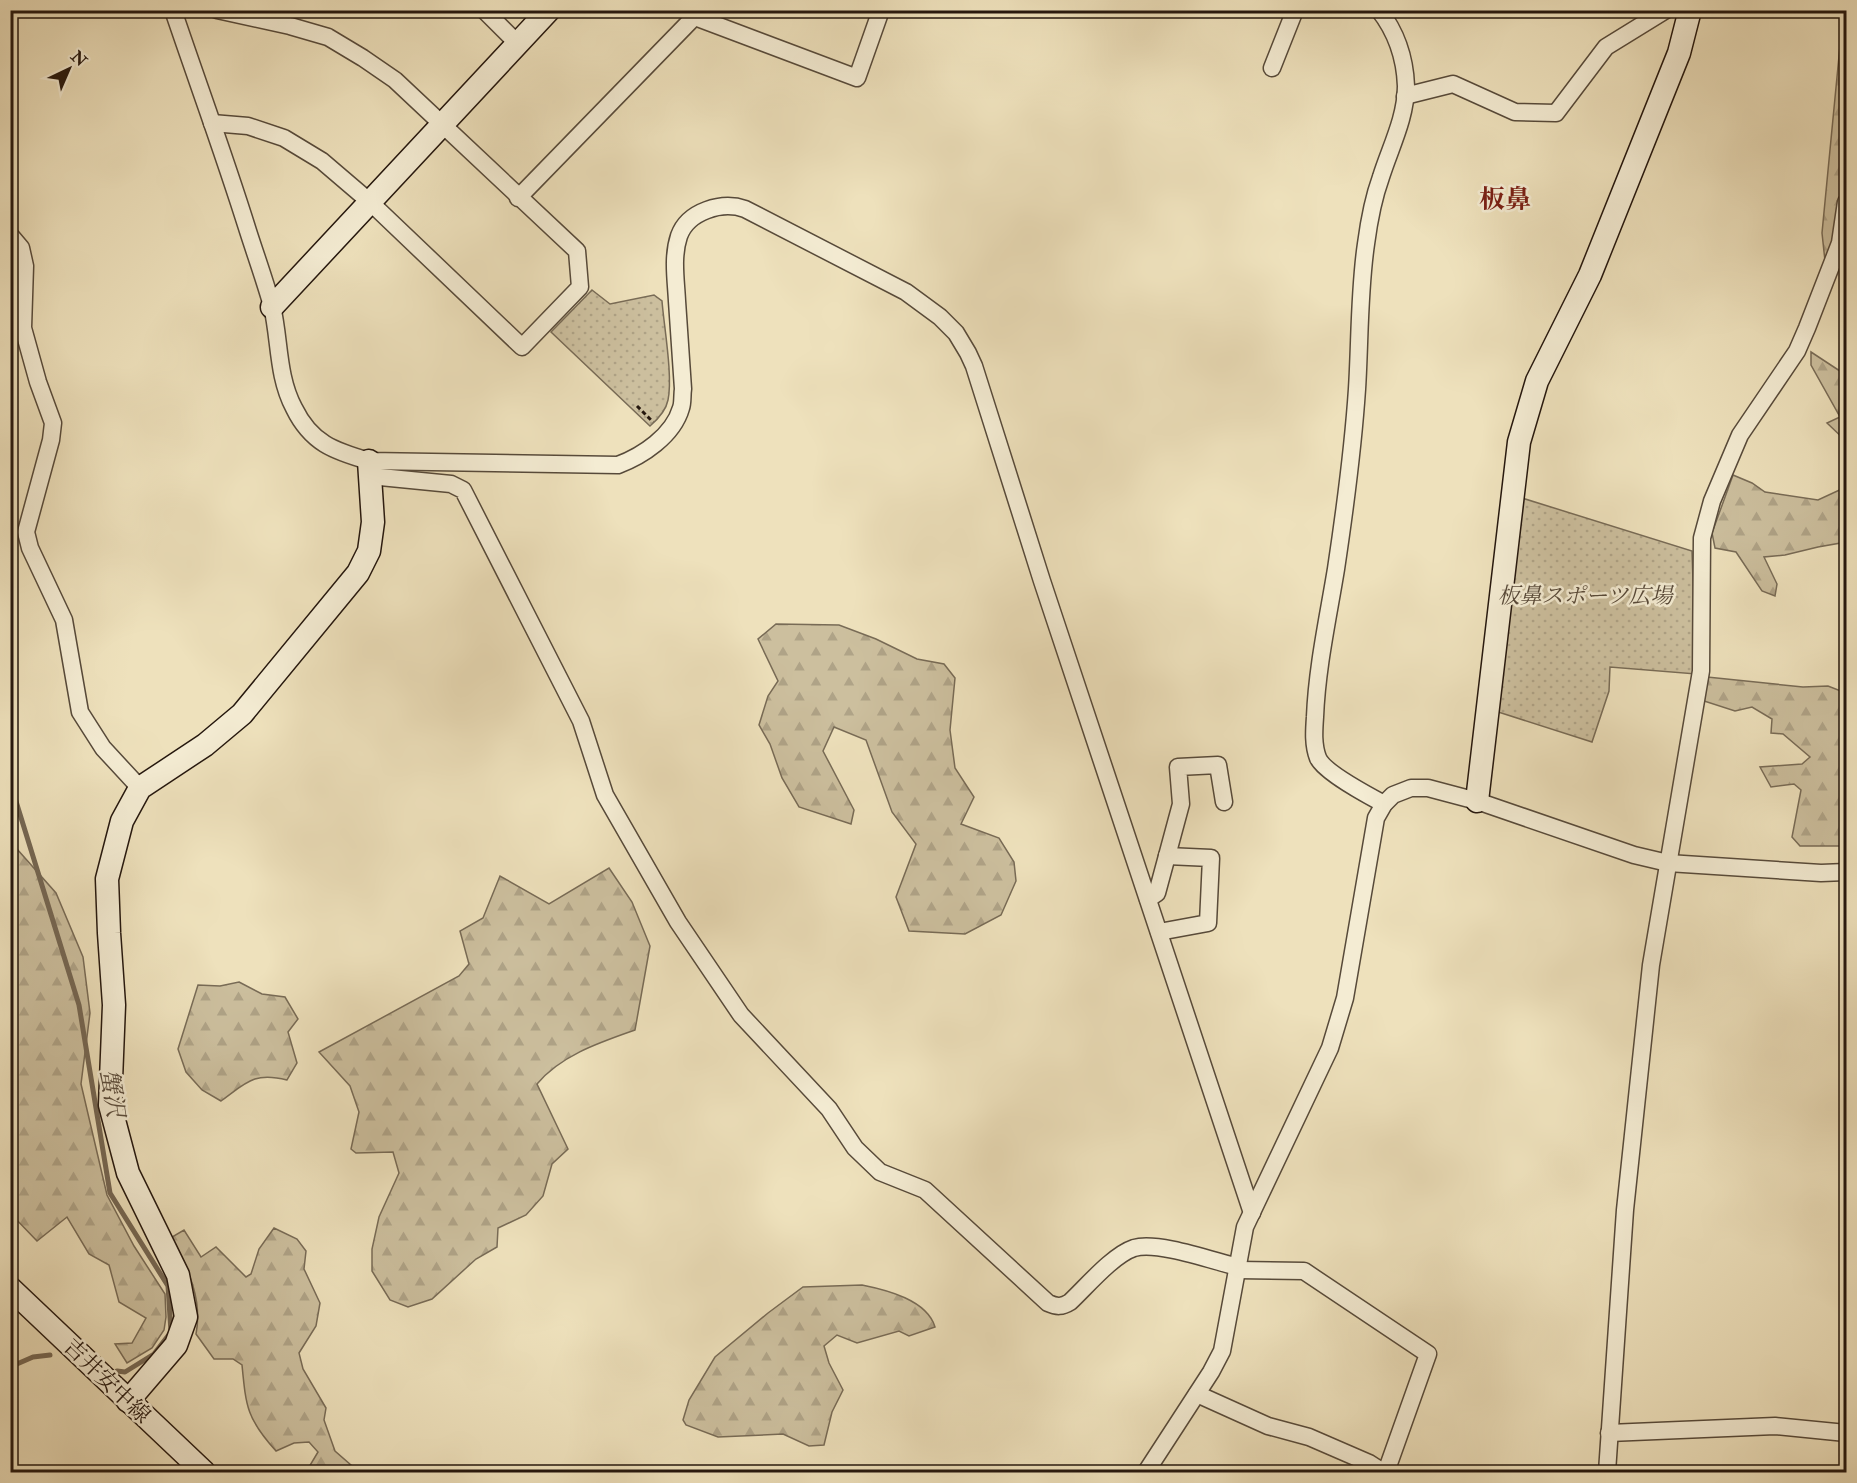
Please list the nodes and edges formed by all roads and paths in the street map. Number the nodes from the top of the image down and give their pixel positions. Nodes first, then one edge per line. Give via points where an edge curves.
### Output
1 (173, 10) edge
2 (218, 10) edge
3 (484, 10) edge
4 (549, 10) edge
5 (881, 10) edge
6 (1295, 10) edge
7 (1379, 10) edge
8 (1666, 10) edge
9 (1690, 10) edge
10 (698, 14) edge
11 (518, 44) junction
12 (1272, 68) dead end
13 (1405, 96) junction
14 (212, 123) junction
15 (442, 125) junction
16 (518, 198) junction
17 (370, 202) junction
18 (1846, 202) edge
19 (10, 235) edge
20 (272, 307) junction
21 (637, 406) dead end
22 (665, 434) junction
23 (369, 469) junction
24 (140, 788) junction
25 (1477, 801) junction
26 (1224, 802) dead end
27 (1384, 804) junction
28 (1167, 856) junction
29 (1668, 863) junction
30 (1846, 872) edge
31 (1821, 873) junction
32 (1846, 886) edge
33 (1148, 899) junction
34 (1159, 932) junction
35 (1252, 1213) junction
36 (1238, 1269) junction
37 (10, 1288) edge
38 (1197, 1394) junction
39 (128, 1401) junction
40 (1610, 1433) junction
41 (1846, 1433) edge
42 (204, 1473) edge
43 (1146, 1473) edge
44 (1385, 1473) edge
45 (1607, 1473) edge

1 - 14 street
2 - 15 street via 328,37 395,80
3 - 11 street
4 - 11 street
5 - 10 street via 857,78
6 - 12 street
7 - 13 street via 1396,35 1403,57
8 - 13 street via 1606,47 1556,113 1515,112 1454,84
9 - 25 street via 1678,53 1590,275 1537,381 1519,442
10 - 16 street
11 - 15 street
13 - 27 street via 1372,206 1365,247 1349,476 1315,704 1318,760
14 - 17 street via 248,126 285,138 322,161
14 - 20 street
15 - 16 street
15 - 17 street
16 - 17 street via 577,251 580,287 522,347
17 - 20 street
18 - 29 street via 1840,243 1804,335 1740,435 1712,501 1702,538 1701,671
19 - 24 street via 21,248 25,266 23,328 53,423 26,532 64,620 80,712 102,748
20 - 23 street via 283,382 294,409 321,442
21 - 22 path
22 - 23 street via 635,459 618,465
22 - 33 street via 681,409 683,389 675,258 679,236 686,224 708,210 733,205 745,208 906,292 940,317 956,333 974,366
23 - 24 street via 373,522 369,551 358,573 242,714
23 - 36 street via 451,484 462,490 581,721 604,795 678,922 741,1015 829,1109 855,1148 880,1172 925,1190 1048,1303 1056,1306 1070,1302 1116,1259 1134,1248 1162,1247
24 - 39 street via 122,821 107,879 114,1005 110,1105 128,1173 178,1275 186,1317 176,1345
25 - 27 street via 1428,788 1411,788 1393,795
25 - 29 street
26 - 28 street via 1218,765 1178,767 1181,804
27 - 35 street via 1376,818 1336,1031
28 - 33 street via 1157,893
28 - 34 street via 1211,858 1208,923
29 - 31 street
29 - 40 street via 1651,965 1625,1210
30 - 31 street
31 - 32 street
33 - 34 street
34 - 35 street
35 - 36 street via 1245,1227
36 - 38 street via 1222,1351
36 - 44 street via 1304,1271 1428,1354
37 - 39 street, 吉井安中線
38 - 43 street
38 - 44 street via 1268,1426 1309,1437 1369,1462
39 - 42 street, 吉井安中線
40 - 41 street via 1774,1426
40 - 45 street

